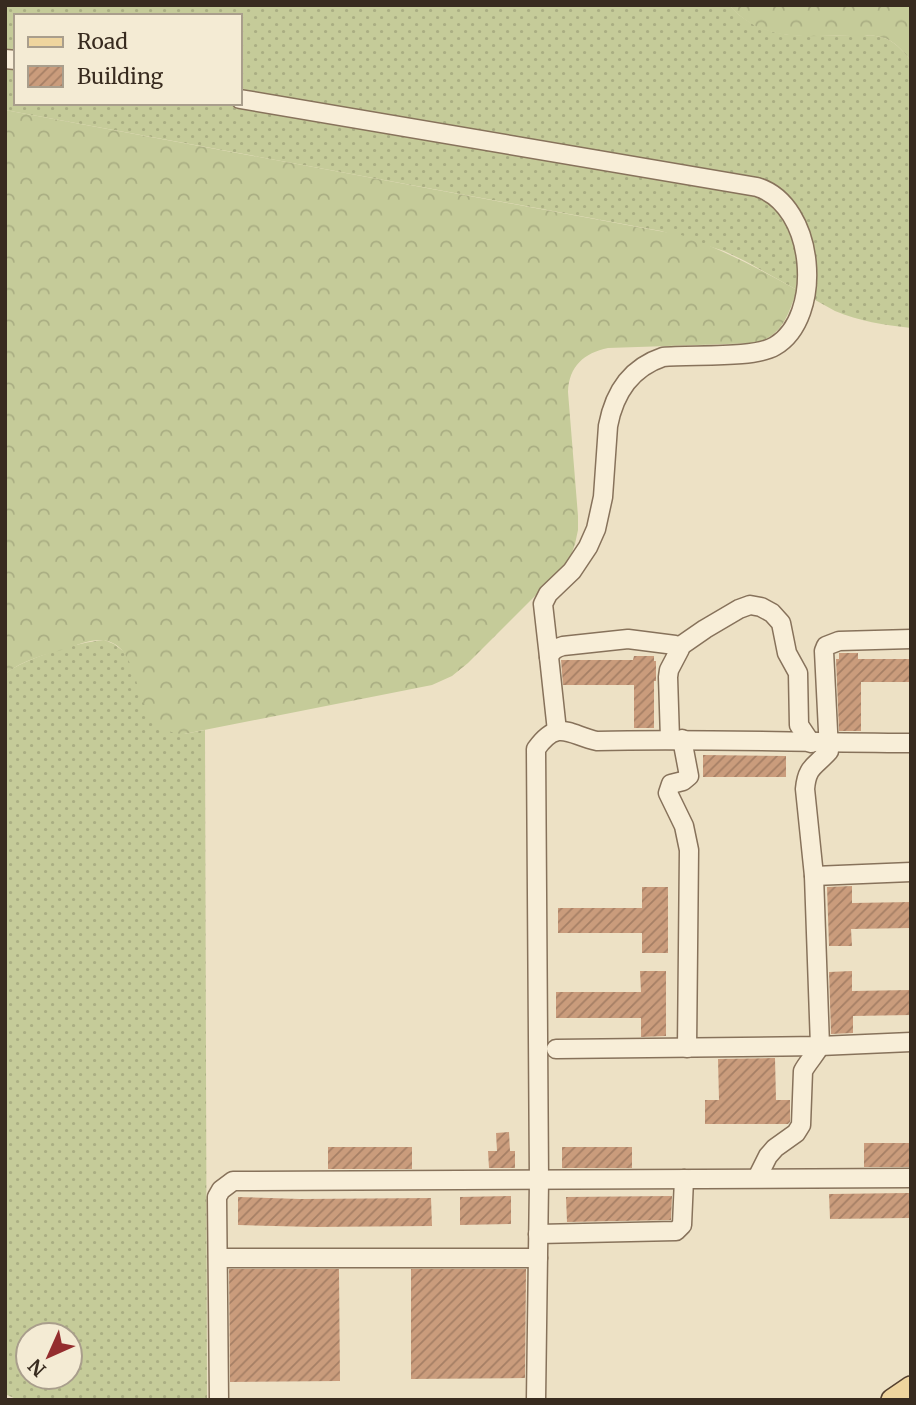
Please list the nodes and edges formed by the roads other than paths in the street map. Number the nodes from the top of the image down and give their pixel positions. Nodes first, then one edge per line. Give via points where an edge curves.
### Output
1 (242, 99) edge
2 (911, 639) edge
3 (679, 647) junction
4 (549, 657) junction
5 (557, 731) junction
6 (676, 739) junction
7 (820, 743) junction
8 (911, 743) edge
9 (911, 872) edge
10 (814, 876) junction
11 (911, 1042) edge
12 (820, 1046) junction
13 (687, 1048) junction
14 (556, 1049) dead end
15 (757, 1178) junction
16 (911, 1178) edge
17 (684, 1179) junction
18 (539, 1181) junction
19 (538, 1234) junction
20 (218, 1258) junction
21 (538, 1258) junction
22 (911, 1387) edge
23 (219, 1400) edge
24 (536, 1400) edge
25 (892, 1400) edge

1 - 4 lane via 757,187 775,195 795,219 806,252 807,277 799,313 783,340 759,352 652,360 633,373 619,392 608,426 596,529 572,571 543,604
2 - 7 lane via 839,641 826,646
3 - 4 lane via 628,639 563,646
3 - 6 lane via 668,677
3 - 7 lane via 739,609 750,605 772,613 781,623 787,653 798,673 799,725
4 - 5 lane
5 - 6 lane via 597,741
5 - 18 lane via 536,749
6 - 7 lane
6 - 13 lane via 689,776 671,785 668,793 690,850
7 - 8 lane
7 - 10 lane via 829,751 806,775 805,789
9 - 10 lane
10 - 12 lane
11 - 12 lane
12 - 13 lane
12 - 15 lane via 803,1071 801,1125 768,1156
13 - 14 lane
15 - 16 lane
15 - 17 lane
17 - 18 lane
17 - 19 lane via 682,1225 676,1231
18 - 19 lane
18 - 20 lane via 233,1181 217,1197
19 - 21 lane
20 - 21 lane
20 - 23 lane
21 - 24 lane
22 - 25 main road

